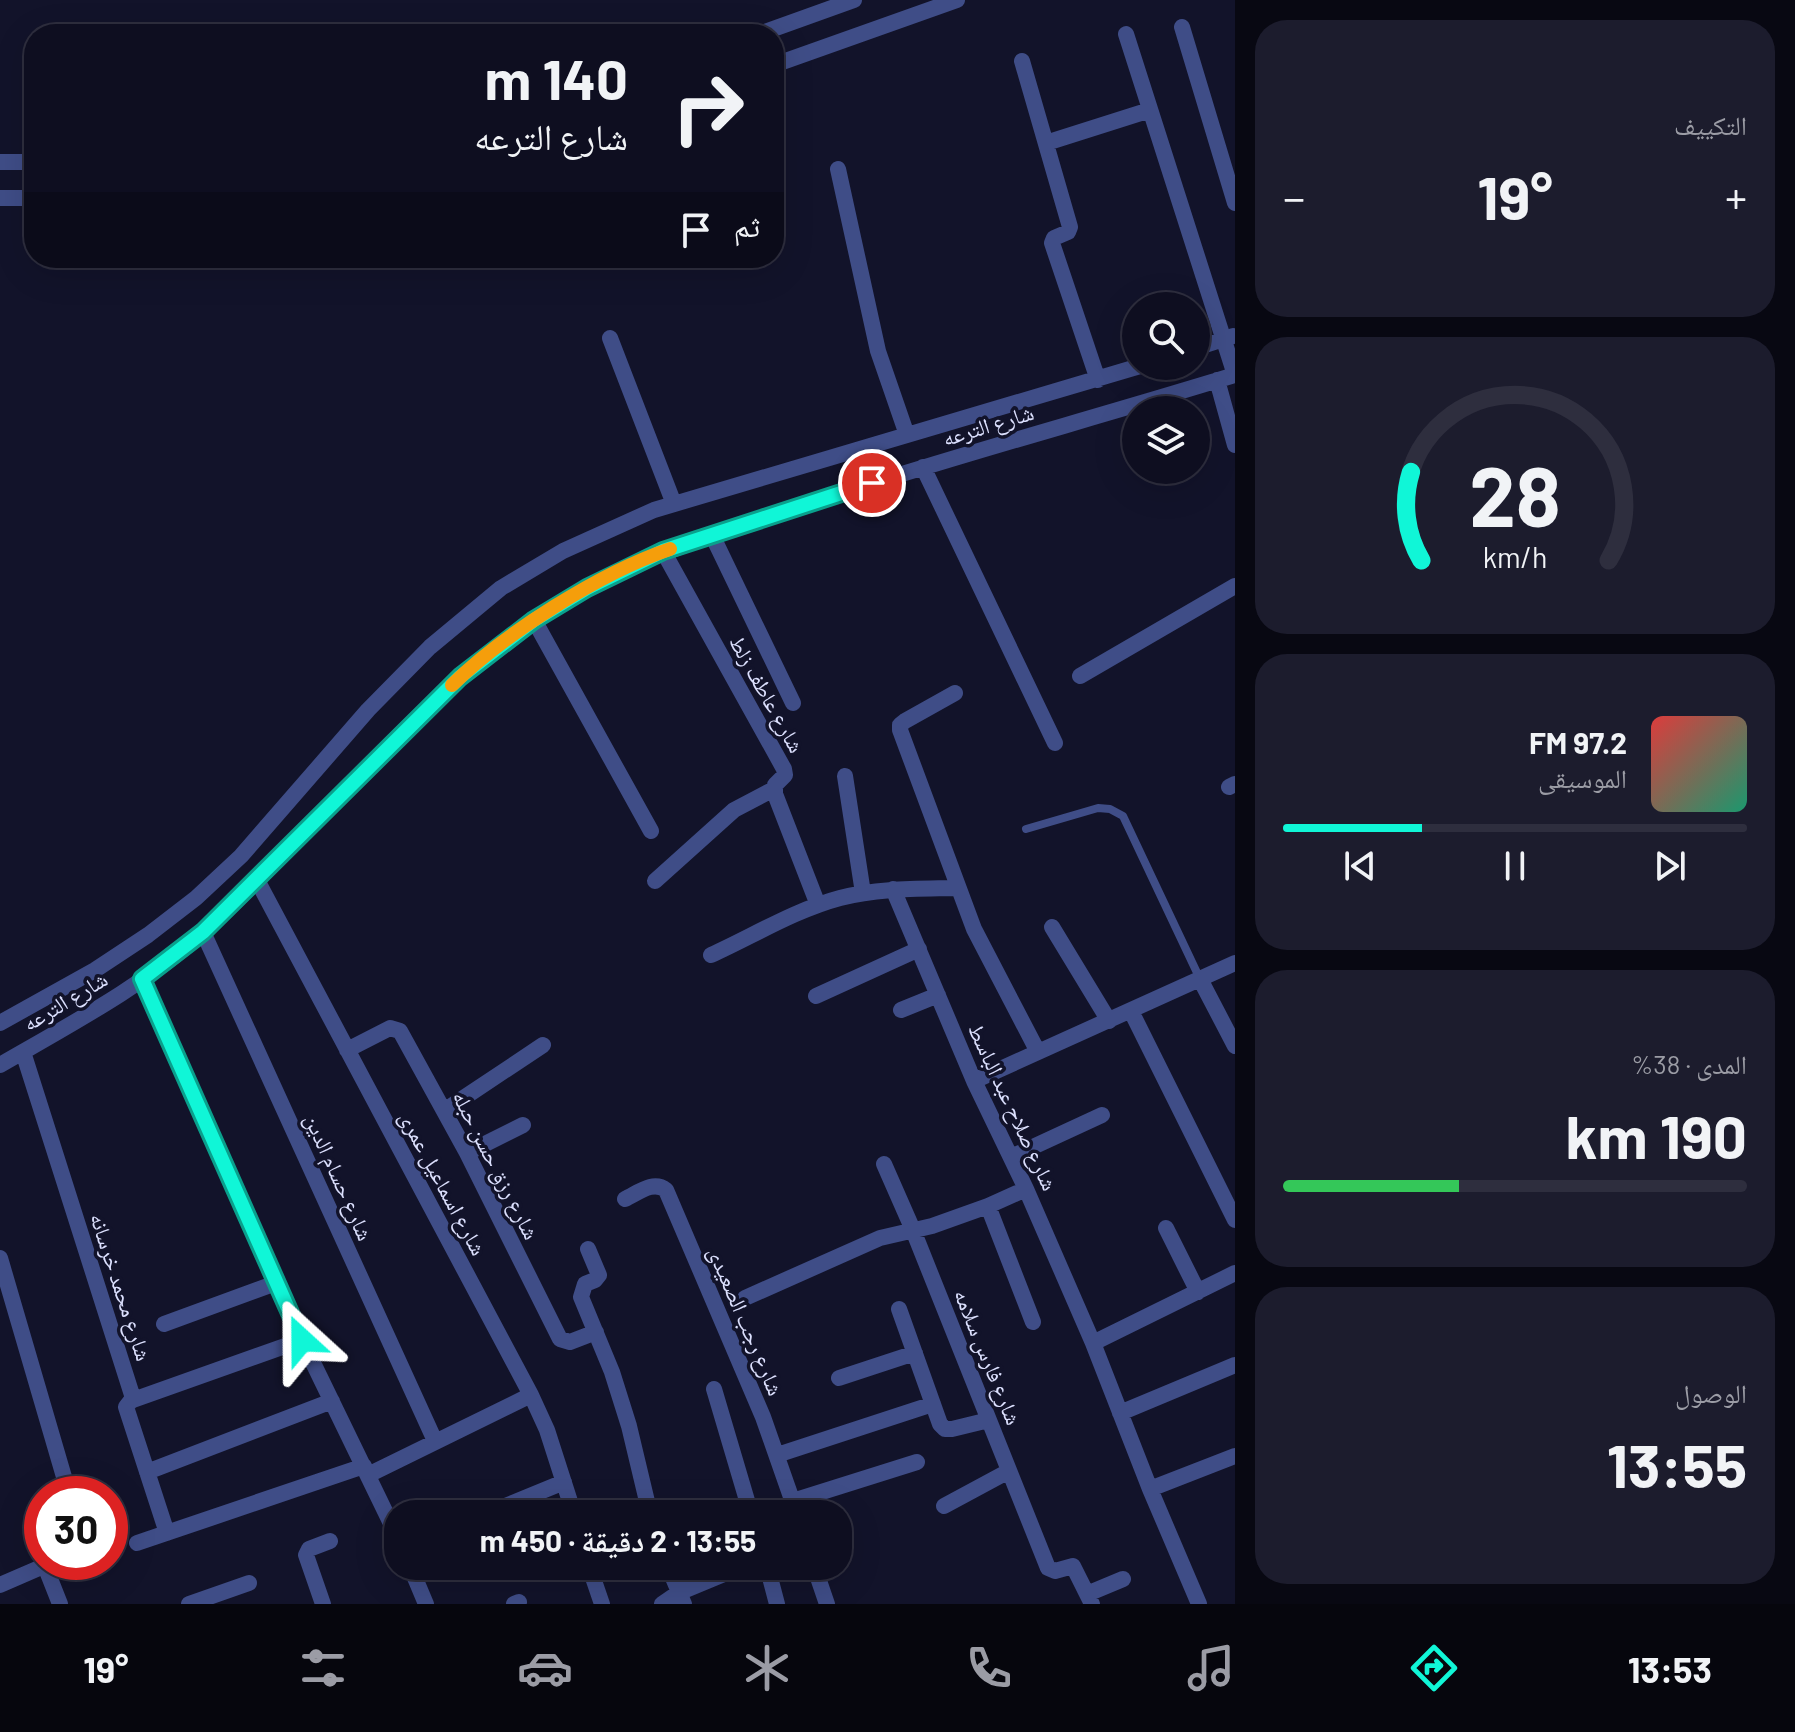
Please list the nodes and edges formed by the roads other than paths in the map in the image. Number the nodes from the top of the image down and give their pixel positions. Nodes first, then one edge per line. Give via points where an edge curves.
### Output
1 (854, 0) edge
2 (957, 0) edge
3 (784, 25) edge
4 (1182, 27) dead end
5 (1126, 34) dead end
6 (784, 61) edge
7 (1022, 61) dead end
8 (1150, 110) junction
9 (1046, 143) junction
10 (0, 162) edge
11 (24, 162) edge
12 (838, 169) dead end
13 (0, 198) edge
14 (24, 198) edge
15 (1235, 203) edge
16 (1230, 337) edge
17 (610, 338) dead end
18 (1210, 343) edge
19 (1122, 372) edge
20 (1235, 375) edge
21 (1098, 380) junction
22 (1217, 380) junction
23 (907, 435) junction
24 (1235, 445) edge
25 (923, 467) junction
26 (674, 504) junction
27 (712, 535) junction
28 (663, 551) junction
29 (1235, 586) edge
30 (534, 620) junction
31 (1080, 676) dead end
32 (955, 693) dead end
33 (793, 703) dead end
34 (1055, 743) dead end
35 (845, 776) dead end
36 (774, 789) junction
37 (1026, 829) dead end
38 (651, 831) dead end
39 (257, 880) junction
40 (655, 881) dead end
41 (957, 888) junction
42 (893, 889) junction
43 (863, 893) junction
44 (818, 905) junction
45 (1052, 927) dead end
46 (203, 932) junction
47 (919, 949) junction
48 (711, 955) dead end
49 (1235, 963) edge
50 (142, 979) junction
51 (1200, 979) junction
52 (938, 995) junction
53 (816, 996) dead end
54 (901, 1010) dead end
55 (1131, 1011) junction
56 (1109, 1021) junction
57 (0, 1023) edge
58 (543, 1045) dead end
59 (1235, 1046) edge
60 (347, 1050) junction
61 (23, 1052) junction
62 (1038, 1052) junction
63 (0, 1065) edge
64 (974, 1081) junction
65 (444, 1111) junction
66 (1102, 1115) dead end
67 (523, 1125) dead end
68 (467, 1153) junction
69 (1011, 1157) junction
70 (884, 1164) dead end
71 (1228, 1187) edge
72 (1026, 1189) junction
73 (625, 1199) dead end
74 (988, 1206) junction
75 (1235, 1220) edge
76 (1166, 1228) dead end
77 (913, 1230) junction
78 (588, 1249) dead end
79 (0, 1258) edge
80 (1235, 1273) edge
81 (276, 1283) junction
82 (1198, 1292) junction
83 (745, 1298) dead end
84 (899, 1309) dead end
85 (1033, 1322) dead end
86 (164, 1324) dead end
87 (596, 1332) junction
88 (302, 1340) junction
89 (1093, 1343) junction
90 (915, 1353) junction
91 (1235, 1365) edge
92 (839, 1378) dead end
93 (714, 1389) dead end
94 (531, 1395) junction
95 (133, 1400) junction
96 (332, 1401) junction
97 (933, 1404) junction
98 (1120, 1413) junction
99 (989, 1420) junction
100 (435, 1441) junction
101 (777, 1455) junction
102 (1235, 1456) edge
103 (917, 1462) dead end
104 (366, 1470) junction
105 (1009, 1471) junction
106 (147, 1472) junction
107 (64, 1476) edge
108 (564, 1482) junction
109 (1150, 1489) junction
110 (520, 1500) edge
111 (570, 1500) edge
112 (647, 1500) edge
113 (747, 1500) edge
114 (793, 1500) edge
115 (814, 1500) edge
116 (944, 1506) dead end
117 (384, 1508) edge
118 (167, 1533) junction
119 (330, 1541) dead end
120 (137, 1543) dead end
121 (24, 1575) edge
122 (1123, 1579) dead end
123 (53, 1580) edge
124 (416, 1580) edge
125 (594, 1580) edge
126 (716, 1580) edge
127 (771, 1580) edge
128 (819, 1580) edge
129 (249, 1583) dead end
130 (0, 1585) edge
131 (681, 1598) edge
132 (1089, 1599) edge
133 (60, 1604) edge
134 (189, 1604) edge
135 (323, 1604) edge
136 (426, 1604) edge
137 (602, 1604) edge
138 (662, 1604) edge
139 (777, 1604) edge
140 (827, 1604) edge
141 (1199, 1604) edge

1 - 3 street
2 - 6 street
4 - 15 street
5 - 8 street
7 - 9 street
8 - 9 street
8 - 16 street
9 - 21 street via 1070,227 1052,243
10 - 11 street
12 - 23 street via 878,351
13 - 14 street
16 - 18 street
16 - 20 street
17 - 26 street
19 - 21 street, شارع الترعه
20 - 22 street, شارع الترعه
21 - 23 street, شارع الترعه
22 - 24 street
22 - 25 street, شارع الترعه
23 - 26 street, شارع الترعه
25 - 27 street, شارع الترعه
25 - 34 street
26 - 57 street, شارع الترعه via 563,551 501,588 430,647 368,710 241,856 196,898 95,970
27 - 28 street, شارع الترعه
27 - 33 street
28 - 30 street, شارع الترعه
28 - 36 street, شارع عاطف زلط via 784,769
29 - 31 street
30 - 38 street
30 - 39 street, شارع الترعه via 460,677
32 - 41 street via 900,725
35 - 43 street
36 - 40 street via 734,810
36 - 44 street, شارع عاطف زلط
37 - 51 lane via 1098,808 1123,816
39 - 46 street, شارع الترعه
39 - 60 street, شارع اسماعيل عمرى
41 - 42 street
41 - 62 street
42 - 43 street
42 - 47 street, شارع صلاح عبد الباسط
43 - 44 street
44 - 48 street
45 - 56 street
46 - 50 street, شارع الترعه
46 - 100 street, شارع حسام الدين
47 - 52 street, شارع صلاح عبد الباسط
47 - 53 street
49 - 51 street
50 - 61 street, شارع الترعه
50 - 81 street
51 - 55 street
51 - 59 street
52 - 54 street
52 - 64 street, شارع صلاح عبد الباسط
55 - 56 street
55 - 71 street
56 - 62 street
58 - 65 street
60 - 65 street, شارع رزق حسن حبله via 390,1028 400,1031
60 - 94 street, شارع اسماعيل عمرى
61 - 63 street, شارع الترعه
61 - 95 street, شارع محمد خرسانه
62 - 64 street
64 - 69 street, شارع صلاح عبد الباسط
65 - 68 street, شارع رزق حسن حبله
66 - 69 street
67 - 68 street
68 - 87 street, شارع رزق حسن حبله via 560,1339 570,1342
69 - 72 street, شارع صلاح عبد الباسط
70 - 77 street, شارع فارس سلامه
71 - 75 street
72 - 74 street
72 - 89 street, شارع صلاح عبد الباسط
73 - 101 street, شارع رجب الصعيدى via 653,1185 666,1190
74 - 77 street
74 - 85 street
76 - 82 street
77 - 83 street via 880,1238
77 - 99 street, شارع فارس سلامه
78 - 87 street via 599,1275 585,1284 581,1297
79 - 107 street
80 - 82 street
81 - 86 street
81 - 88 street
82 - 89 street
84 - 90 street
87 - 112 street via 629,1426
88 - 95 street
88 - 96 street
89 - 98 street, شارع صلاح عبد الباسط
90 - 92 street
90 - 97 street
91 - 98 street
93 - 113 street
94 - 100 street
94 - 108 street, شارع اسماعيل عمرى
95 - 106 street, شارع محمد خرسانه via 126,1407
96 - 104 street
96 - 106 street
97 - 99 street via 945,1429
97 - 101 street
98 - 109 street, شارع صلاح عبد الباسط
99 - 105 street, شارع فارس سلامه
100 - 104 street
101 - 114 street, شارع رجب الصعيدى
102 - 109 street
103 - 115 street
104 - 117 street
104 - 118 street
105 - 116 street
105 - 132 street, شارع فارس سلامه via 1048,1568 1073,1566
106 - 118 street, شارع محمد خرسانه
108 - 110 street
108 - 111 street, شارع اسماعيل عمرى
109 - 141 street, شارع صلاح عبد الباسط
118 - 120 street
119 - 135 street via 306,1555
121 - 130 street
122 - 132 street
123 - 133 street
124 - 136 street
125 - 137 street
126 - 131 street
127 - 139 street
128 - 140 street
129 - 134 street
131 - 138 street

